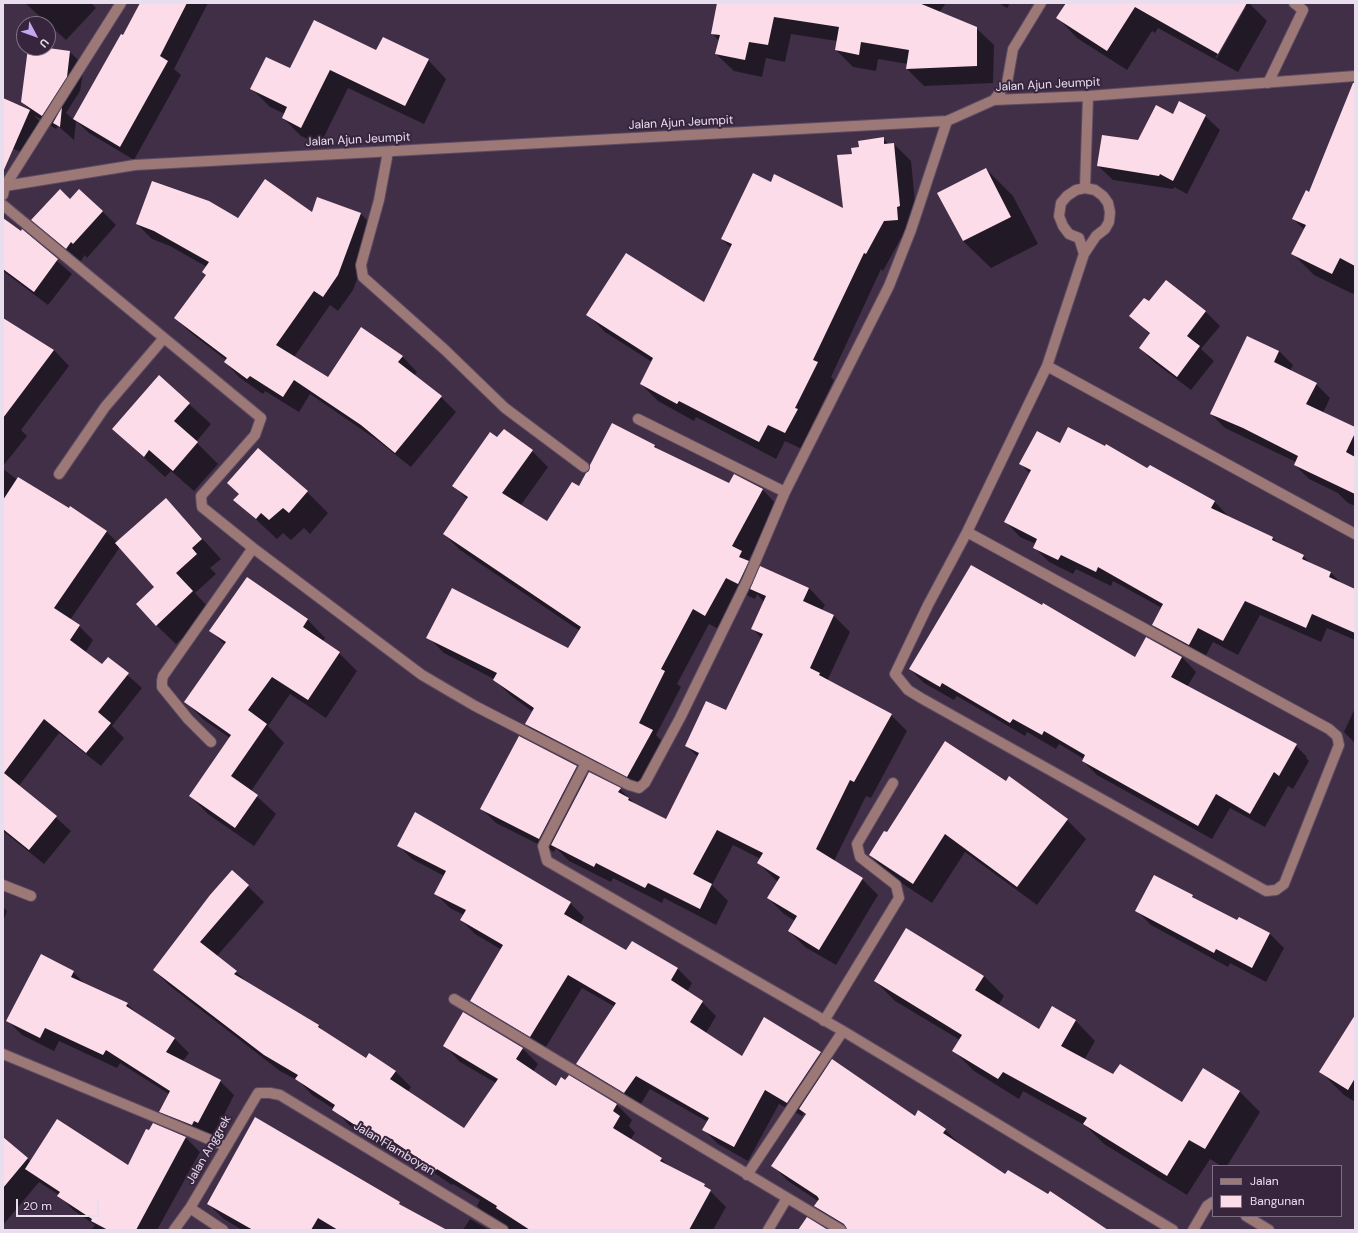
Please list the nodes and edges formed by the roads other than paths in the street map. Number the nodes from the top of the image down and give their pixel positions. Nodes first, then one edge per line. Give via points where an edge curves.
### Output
1 (121, 3) edge
2 (1041, 3) edge
3 (1294, 3) edge
4 (1355, 76) edge
5 (1268, 83) junction
6 (1088, 96) junction
7 (994, 100) junction
8 (947, 121) junction
9 (388, 152) junction
10 (1086, 188) junction
11 (4, 189) edge
12 (3, 205) edge
13 (1084, 254) junction
14 (164, 338) junction
15 (1047, 366) junction
16 (638, 419) dead end
17 (584, 467) dead end
18 (59, 474) dead end
19 (785, 492) junction
20 (967, 532) junction
21 (1355, 534) edge
22 (253, 548) junction
23 (211, 742) dead end
24 (586, 763) junction
25 (893, 783) dead end
26 (3, 885) edge
27 (31, 896) dead end
28 (454, 999) dead end
29 (824, 1021) junction
30 (843, 1031) junction
31 (3, 1054) edge
32 (270, 1093) joint
33 (225, 1146) junction
34 (747, 1176) junction
35 (787, 1198) junction
36 (1212, 1203) edge
37 (190, 1208) junction
38 (1248, 1217) edge
39 (174, 1230) edge
40 (223, 1230) edge
41 (503, 1230) edge
42 (768, 1230) edge
43 (841, 1230) edge
44 (1172, 1230) edge
45 (1194, 1230) edge
46 (1269, 1230) edge

1 - 11 street
2 - 7 street via 1013,49 1007,83
3 - 5 street via 1303,10
4 - 5 street, Jalan Ajun Jeumpit
5 - 6 street, Jalan Ajun Jeumpit
6 - 7 street, Jalan Ajun Jeumpit
6 - 10 street
7 - 8 street, Jalan Ajun Jeumpit
8 - 9 street, Jalan Ajun Jeumpit
8 - 19 street via 892,280
9 - 11 street, Jalan Ajun Jeumpit via 135,165
9 - 17 street via 379,200 361,265 363,276 505,408
10 - 13 street via 1095,190 1103,196 1110,212 1105,229 1096,236
10 - 13 street via 1076,190 1067,196 1061,204 1059,216 1069,234 1079,238
12 - 14 street
13 - 15 street
14 - 18 street via 105,407
14 - 22 street via 261,418 255,435 201,496 202,507
15 - 20 street
15 - 21 street
16 - 19 street
19 - 24 street via 747,581 645,783 639,788 629,785
20 - 20 street via 1329,729 1337,736 1339,746 1284,884 1276,890 1266,891 908,690 895,674
22 - 23 street via 163,676 162,687
22 - 24 street via 422,675 475,706
24 - 29 street via 543,846 547,861
25 - 29 street via 856,844 860,857 896,885 899,898
26 - 27 street
28 - 34 street
29 - 30 street
30 - 34 street
30 - 44 street
31 - 33 street
32 - 33 street, Jalan Anggrek via 258,1093
32 - 41 street, Jalan Flamboyan via 280,1095
33 - 37 street, Jalan Anggrek
34 - 35 street
35 - 42 street
35 - 43 street
36 - 45 street via 1206,1206
37 - 39 street, Jalan Anggrek
37 - 40 street
38 - 46 street

